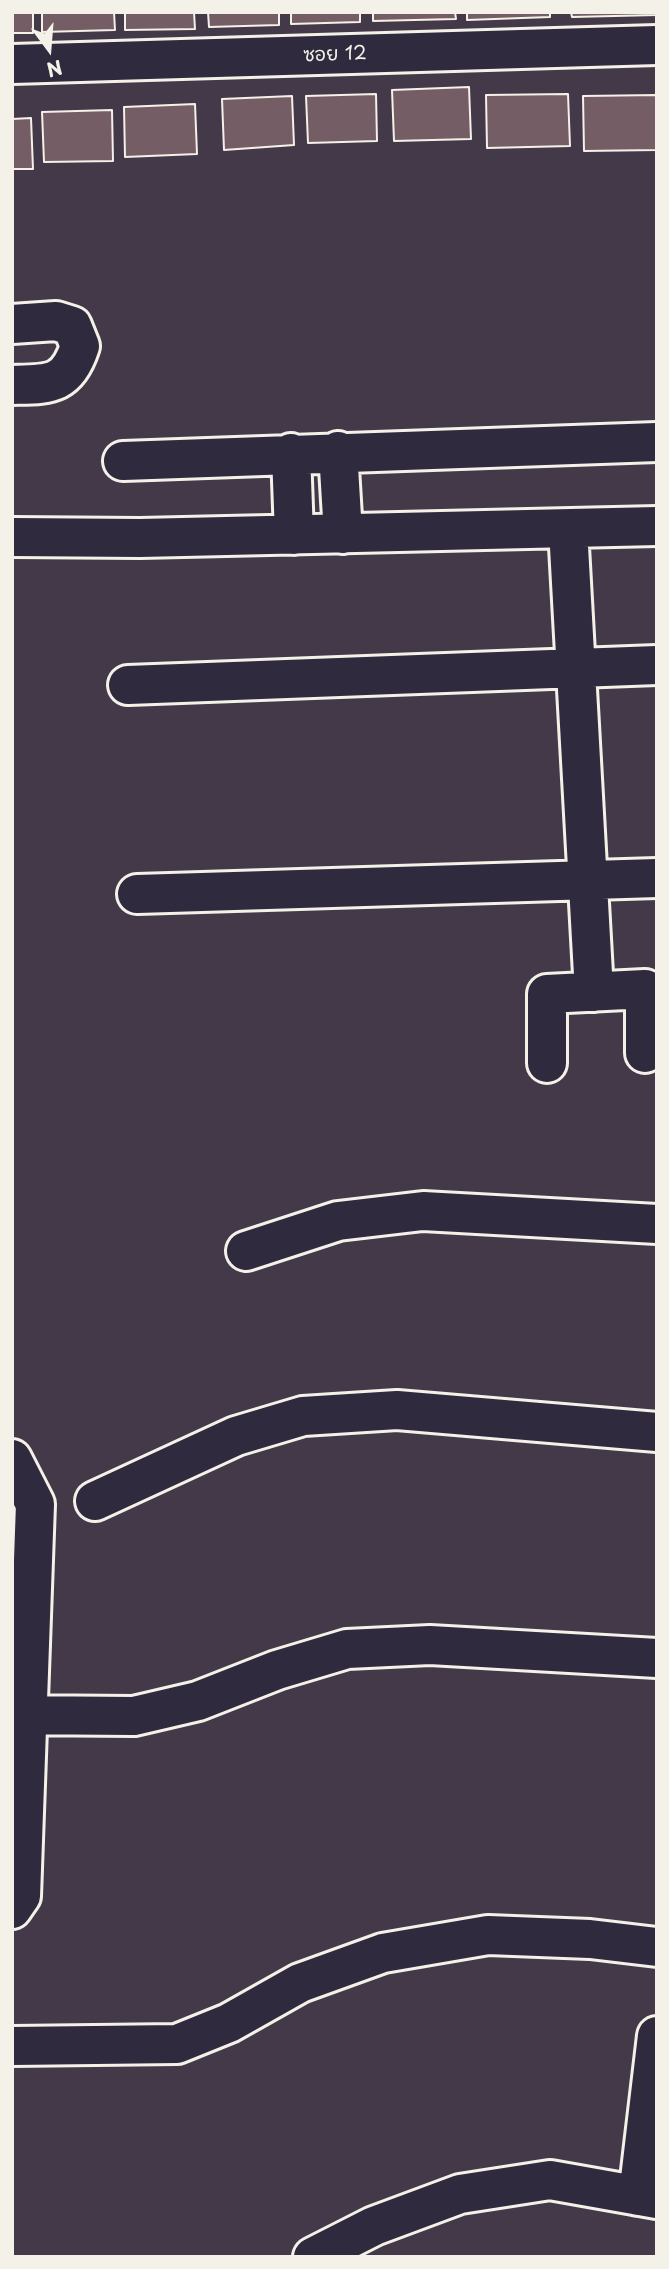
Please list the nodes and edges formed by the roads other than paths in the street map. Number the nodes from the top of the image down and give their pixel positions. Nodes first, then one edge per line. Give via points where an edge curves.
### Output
1 (657, 45) edge
2 (12, 64) edge
3 (12, 324) edge
4 (12, 384) edge
5 (657, 442) edge
6 (338, 451) junction
7 (291, 453) junction
8 (123, 461) dead end
9 (657, 526) edge
10 (568, 529) junction
11 (342, 534) junction
12 (294, 536) junction
13 (12, 537) edge
14 (657, 666) edge
15 (578, 668) junction
16 (128, 685) dead end
17 (657, 878) edge
18 (588, 881) junction
19 (137, 894) dead end
20 (594, 992) junction
21 (645, 1052) dead end
22 (547, 1063) dead end
23 (657, 1224) edge
24 (246, 1251) dead end
25 (657, 1432) edge
26 (12, 1460) edge
27 (95, 1501) dead end
28 (657, 1658) edge
29 (20, 1715) edge
30 (12, 1909) edge
31 (657, 1947) edge
32 (657, 2036) edge
33 (12, 2046) edge
34 (648, 2198) edge
35 (313, 2257) edge

1 - 2 street, ซอย 12
3 - 4 street via 56,321 72,326 80,346 65,375 49,382
5 - 6 street
6 - 7 street
6 - 11 street
7 - 8 street
7 - 12 street
9 - 10 street
10 - 11 street
10 - 15 street
11 - 12 street
12 - 13 street
14 - 15 street
15 - 16 street
15 - 18 street
17 - 18 street
18 - 19 street
18 - 20 street
20 - 21 street via 646,989
20 - 22 street via 547,994
23 - 24 street via 423,1211 338,1221
25 - 27 street via 397,1410 303,1416 236,1436
26 - 29 street via 35,1504
28 - 29 street via 430,1646 347,1649 198,1701 134,1716
29 - 30 street via 21,1896
31 - 33 street via 488,1935 383,1953 300,1983 229,2023 177,2043
32 - 34 street
34 - 35 street via 550,2180 460,2194 374,2227

